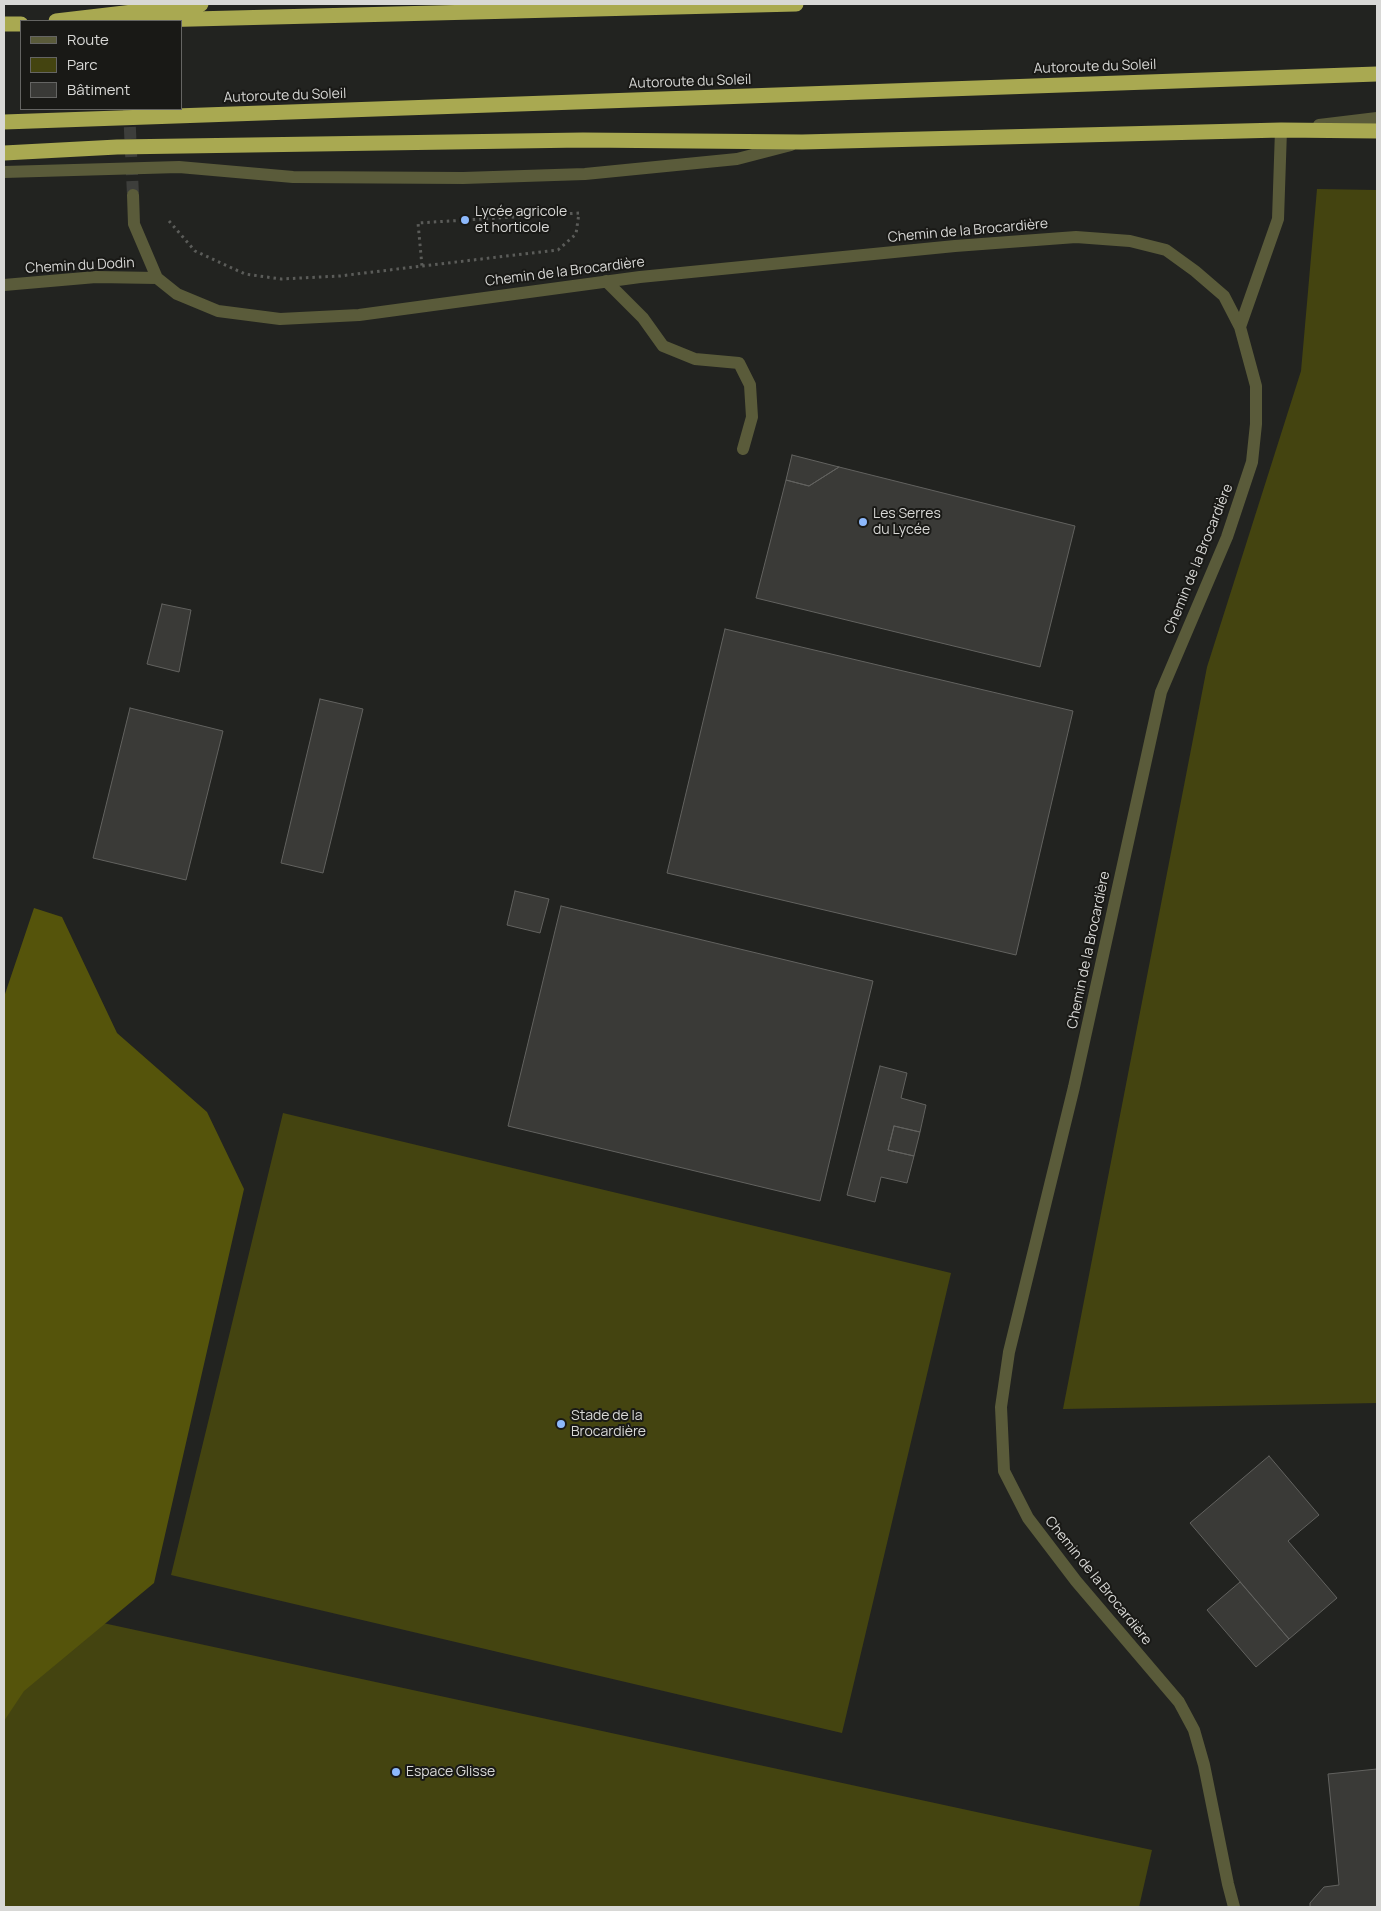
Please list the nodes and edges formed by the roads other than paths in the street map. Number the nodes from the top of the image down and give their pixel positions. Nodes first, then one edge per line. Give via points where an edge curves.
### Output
1 (201, 4) edge
2 (796, 4) edge
3 (65, 20) edge
4 (152, 20) edge
5 (4, 24) edge
6 (20, 24) edge
7 (1377, 74) edge
8 (1377, 118) edge
9 (4, 122) edge
10 (1281, 130) junction
11 (1377, 131) edge
12 (802, 142) junction
13 (4, 153) edge
14 (4, 172) edge
15 (133, 195) tunnel mouth
16 (157, 278) junction
17 (606, 281) junction
18 (4, 284) edge
19 (1240, 327) junction
20 (743, 449) dead end
21 (1234, 1907) edge

1 - 3 highway
2 - 4 highway
5 - 6 highway
7 - 9 highway, Autoroute du Soleil
8 - 10 street
10 - 11 highway
10 - 12 highway
10 - 19 street via 1278,219
12 - 13 highway via 573,140 127,147
12 - 14 street via 738,159 585,174 293,178 179,168
15 - 16 street, Chemin de la Brocardière via 134,224
16 - 17 street, Chemin de la Brocardière via 177,294 218,311 280,319 359,315
16 - 18 street, Chemin du Dodin
17 - 19 street, Chemin de la Brocardière via 955,246 1076,237 1112,239 1166,250 1224,296
17 - 20 street via 642,318 663,346 695,359 739,363 750,385 752,418
19 - 21 street, Chemin de la Brocardière via 1256,386 1252,462 1227,538 1161,692 1074,1088 1009,1352 1001,1407 1004,1471 1028,1518 1076,1581 1179,1702 1194,1730

